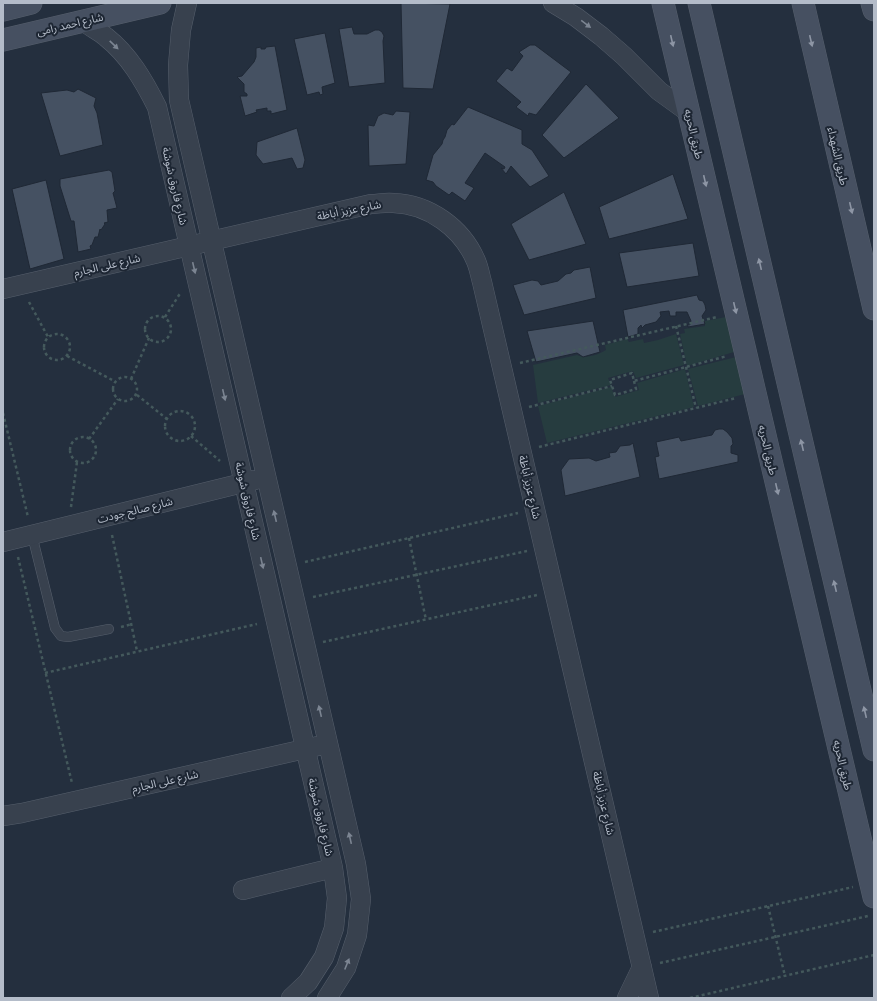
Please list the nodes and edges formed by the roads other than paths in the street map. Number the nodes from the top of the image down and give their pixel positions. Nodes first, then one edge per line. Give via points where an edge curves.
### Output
1 (31, 3) edge
2 (160, 3) edge
3 (187, 3) edge
4 (554, 3) edge
5 (663, 3) edge
6 (699, 3) edge
7 (802, 3) edge
8 (872, 3) edge
9 (3, 10) edge
10 (874, 10) edge
11 (80, 12) edge
12 (3, 40) edge
13 (688, 112) junction
14 (212, 241) junction
15 (189, 246) junction
16 (11, 287) edge
17 (874, 309) edge
18 (266, 478) junction
19 (244, 483) junction
20 (32, 535) junction
21 (8, 540) edge
22 (109, 629) dead end
23 (328, 744) junction
24 (305, 749) junction
25 (874, 750) edge
26 (3, 816) edge
27 (333, 868) junction
28 (243, 890) dead end
29 (872, 890) edge
30 (642, 968) junction
31 (291, 998) edge
32 (327, 998) edge
33 (627, 998) edge
34 (649, 998) edge

1 - 9 street
2 - 11 street, شارع احمد رامى
3 - 14 street, شارع فاروق شوشة via 181,30 178,65 179,100
4 -> 13 street via 601,36 660,91
5 -> 13 street, طريق الحريه
25 -> 6 street
7 -> 17 street, طريق الشهداء
8 - 10 street
11 - 12 street, شارع احمد رامى
11 -> 15 street, شارع فاروق شوشة via 127,58 144,81 157,106
13 -> 29 street, طريق الحريه
14 - 15 street, شارع على الجارم
14 - 18 street, شارع فاروق شوشة
14 - 30 street, شارع عزيز أباظة via 371,204 393,202 414,206 434,214 452,226 466,242 476,261 502,367
15 - 16 street, شارع على الجارم
15 -> 19 street, شارع فاروق شوشة
18 - 19 street, شارع صالح جودت
23 -> 18 street, شارع فاروق شوشة
19 - 20 street, شارع صالح جودت
19 -> 24 street, شارع فاروق شوشة
20 - 21 street, شارع صالح جودت
20 - 22 lane via 55,628 61,636
23 - 24 street, شارع على الجارم
32 -> 23 street, شارع فاروق شوشة via 346,968 358,935 361,899 356,864
24 - 26 street, شارع على الجارم via 22,814
24 - 27 street, شارع فاروق شوشة
27 - 28 street
27 - 31 street, شارع فاروق شوشة via 337,898 334,928 324,957 308,982
30 - 33 street
30 - 34 street, شارع عزيز أباظة

